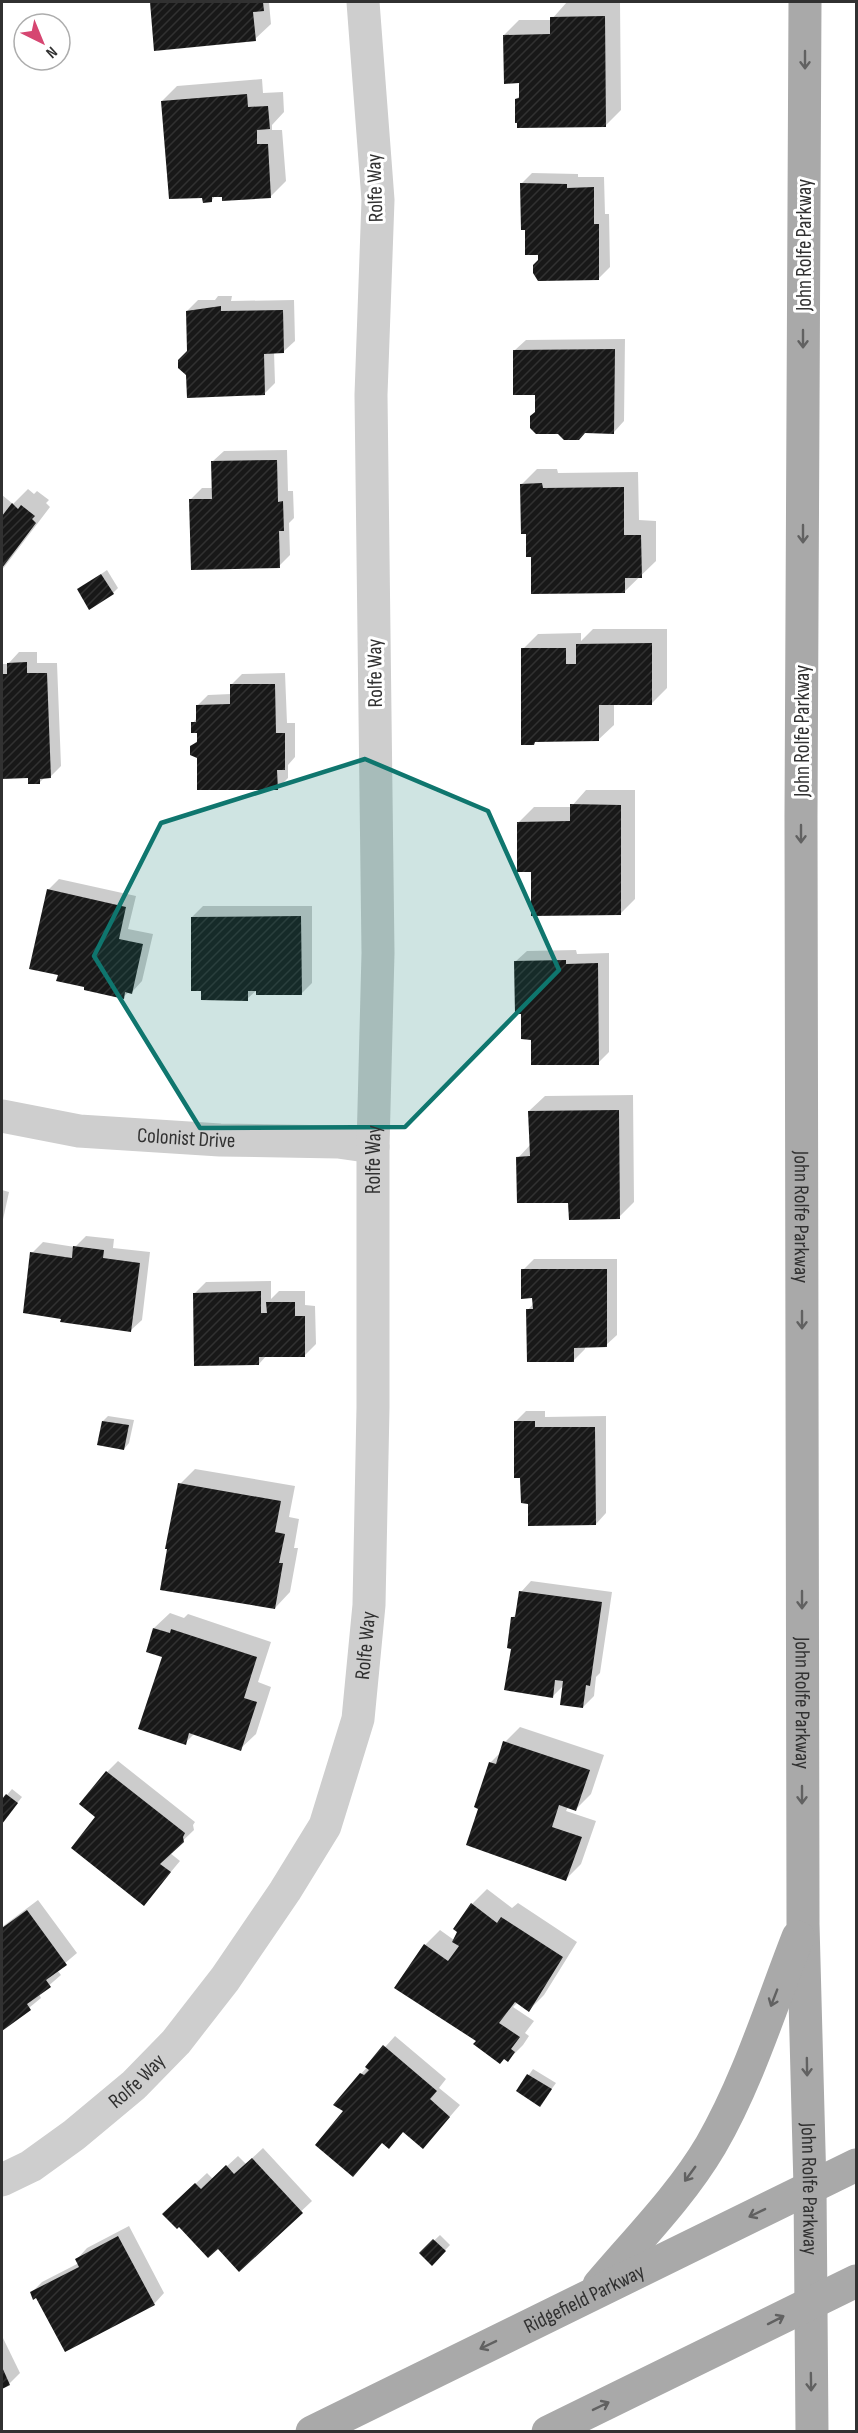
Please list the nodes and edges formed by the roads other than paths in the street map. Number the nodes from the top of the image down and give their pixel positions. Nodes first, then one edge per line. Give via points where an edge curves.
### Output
1 (363, 2) edge
2 (805, 2) edge
3 (2, 1116) edge
4 (373, 1147) junction
5 (802, 1924) junction
6 (856, 2165) edge
7 (2, 2180) edge
8 (810, 2187) junction
9 (856, 2281) edge
10 (590, 2296) junction
11 (810, 2303) junction
12 (312, 2432) edge
13 (548, 2432) edge
14 (812, 2432) edge

1 - 4 street, Rolfe Way via 378,200 371,395 378,952
2 -> 5 main road, John Rolfe Parkway
3 - 4 street, Colonist Drive via 79,1131 220,1140 338,1142
4 - 7 street, Rolfe Way via 368,1616 358,1719 325,1826 225,1979 177,2042 134,2085 74,2135 31,2166
5 -> 8 main road, John Rolfe Parkway
5 -> 10 main road via 737,2092 710,2145 669,2203
6 - 8 main road, Ridgefield Parkway
8 -> 10 main road, Ridgefield Parkway
8 - 11 main road, John Rolfe Parkway
9 - 11 main road
10 -> 12 main road, Ridgefield Parkway
13 -> 11 main road
11 -> 14 main road, John Rolfe Parkway

